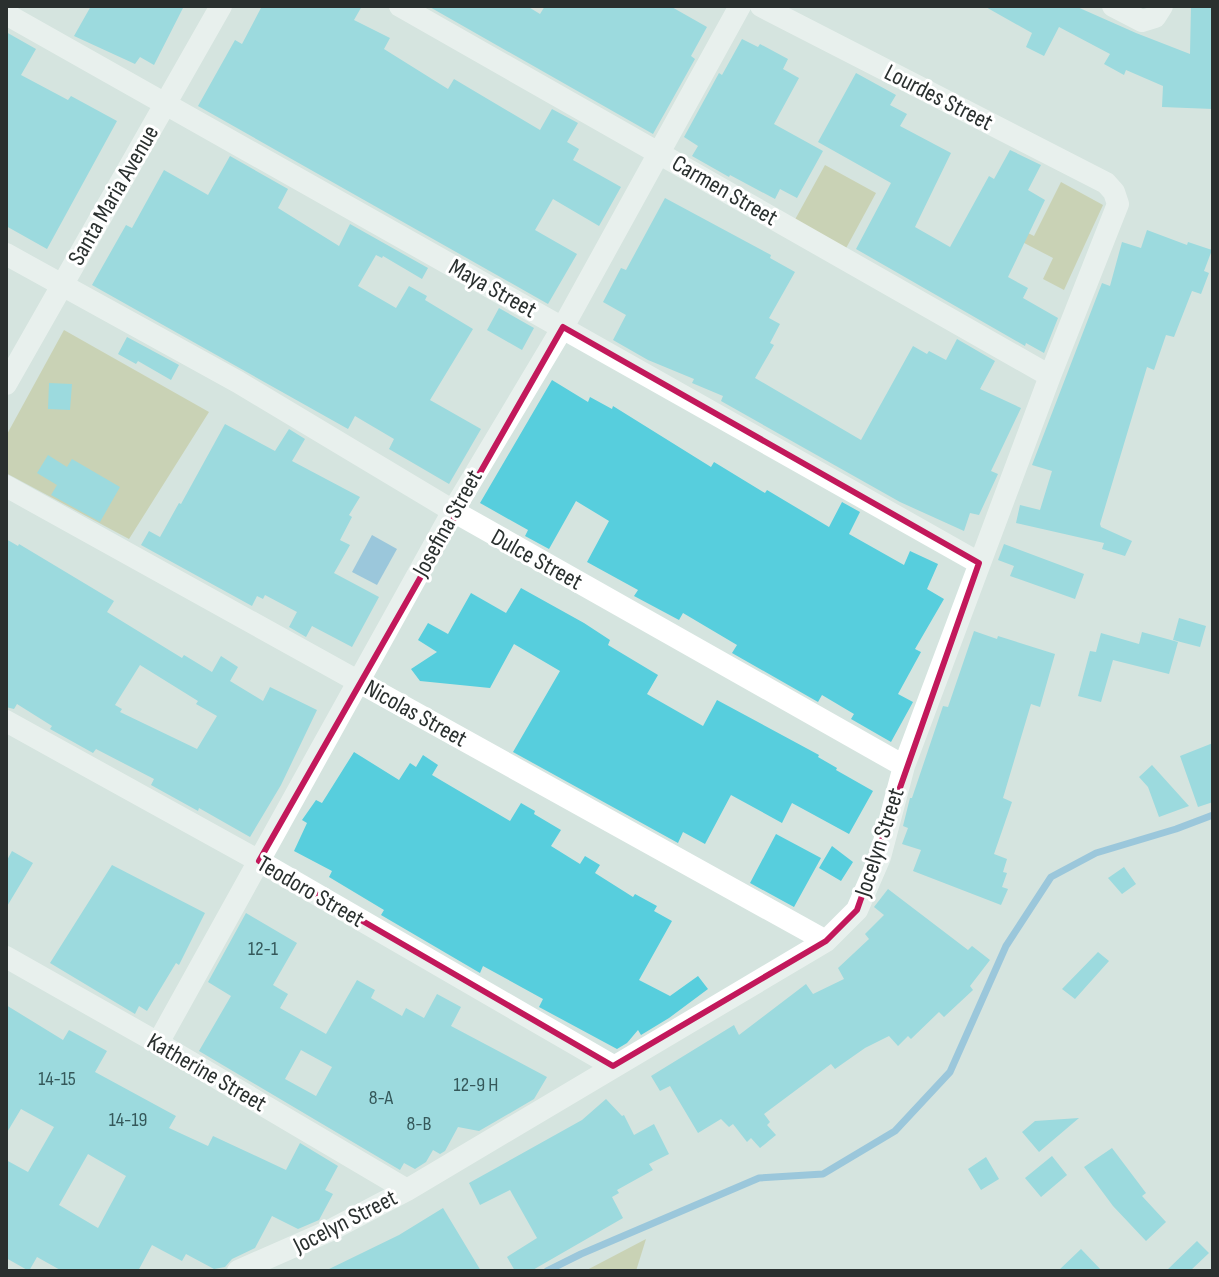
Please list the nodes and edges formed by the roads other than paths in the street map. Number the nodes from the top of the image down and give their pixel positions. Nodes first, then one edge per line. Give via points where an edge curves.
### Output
1 (221, 6) edge
2 (400, 6) edge
3 (740, 6) edge
4 (761, 6) edge
5 (1113, 6) edge
6 (1162, 6) edge
7 (6, 14) edge
8 (165, 104) junction
9 (658, 152) junction
10 (1114, 192) joint
11 (6, 254) edge
12 (61, 286) junction
13 (563, 327) junction
14 (1050, 376) junction
15 (6, 384) edge
16 (6, 486) edge
17 (453, 511) junction
18 (979, 563) junction
19 (360, 682) junction
20 (6, 721) edge
21 (904, 766) junction
22 (259, 861) junction
23 (826, 941) junction
24 (6, 957) edge
25 (158, 1043) junction
26 (613, 1066) junction
27 (407, 1190) junction
28 (238, 1271) edge

1 - 8 street, Santa Maria Avenue
2 - 9 street, Carmen Street
3 - 9 street, Josefina Street
4 - 10 street, Lourdes Street via 1106,183
5 - 6 street via 1142,21 1155,17
7 - 8 street, Maya Street
8 - 12 street, Santa Maria Avenue
8 - 13 street, Maya Street
9 - 13 street, Josefina Street
9 - 14 street, Carmen Street
10 - 14 street, Jocelyn Street via 1118,204
11 - 12 street, Dulce Street
12 - 15 street, Santa Maria Avenue
12 - 17 street, Dulce Street via 238,382
13 - 17 street, Josefina Street
13 - 18 street, Maya Street
14 - 18 street, Jocelyn Street
16 - 19 street, Nicolas Street
17 - 19 street, Josefina Street
17 - 21 street, Dulce Street
18 - 21 street, Jocelyn Street
19 - 22 street, Josefina Street
19 - 23 street, Nicolas Street
20 - 22 street, Teodoro Street
21 - 23 street, Jocelyn Street via 880,857 857,910
22 - 25 street, Josefina Street
22 - 26 street, Teodoro Street
23 - 26 street, Jocelyn Street
24 - 25 street, Katherine Street
25 - 27 street, Katherine Street
26 - 27 street, Jocelyn Street
27 - 28 street, Jocelyn Street

